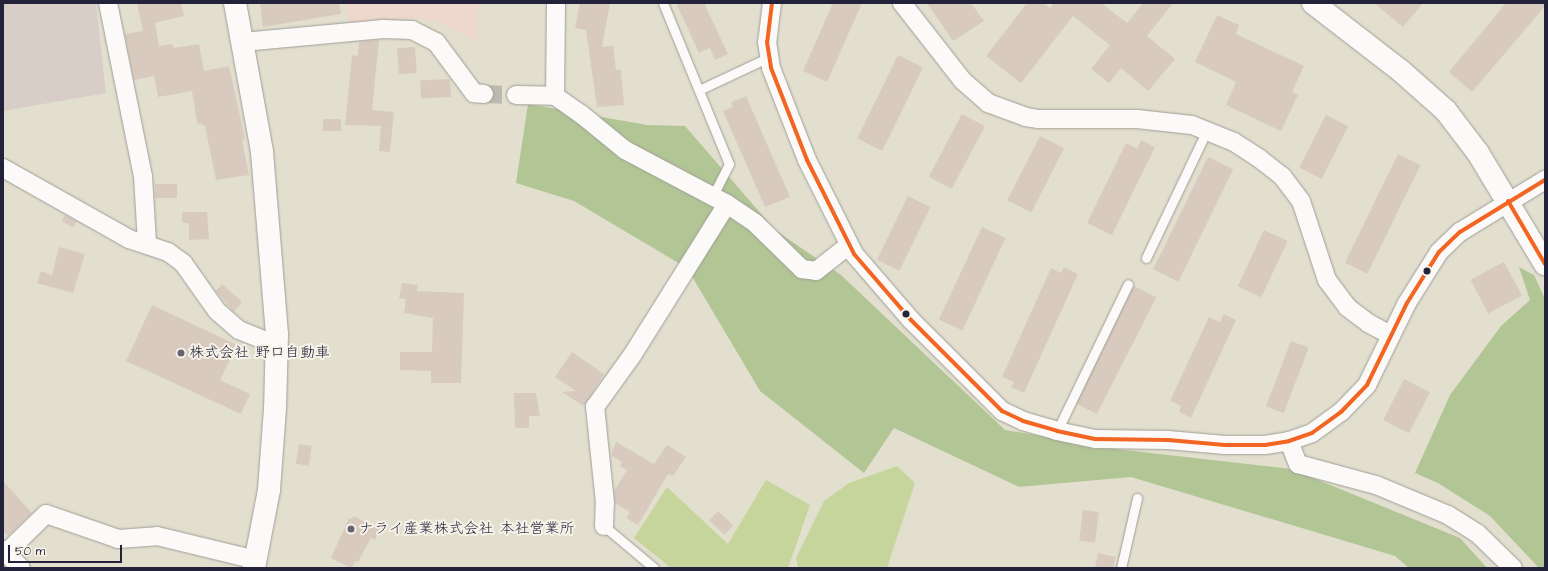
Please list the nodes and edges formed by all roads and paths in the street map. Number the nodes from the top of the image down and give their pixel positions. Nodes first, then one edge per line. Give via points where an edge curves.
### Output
1 (108, 3) edge
2 (235, 3) edge
3 (556, 3) edge
4 (663, 3) edge
5 (772, 3) edge
6 (902, 3) edge
7 (1314, 3) edge
8 (243, 42) junction
9 (769, 57) junction
10 (699, 90) junction
11 (484, 94) tunnel mouth
12 (516, 95) tunnel mouth
13 (555, 96) junction
14 (1207, 130) junction
15 (3, 168) edge
16 (1545, 180) edge
17 (720, 200) junction
18 (1508, 202) junction
19 (147, 244) junction
20 (849, 245) junction
21 (1146, 258) dead end
22 (1545, 264) edge
23 (1128, 284) dead end
24 (1391, 335) junction
25 (276, 345) junction
26 (1057, 431) junction
27 (1289, 441) junction
28 (1137, 498) dead end
29 (604, 526) joint
30 (4, 551) edge
31 (255, 564) edge
32 (21, 568) edge
33 (654, 568) edge
34 (1121, 568) edge
35 (1513, 568) edge

1 - 19 street via 143,176
2 - 8 street
3 - 13 street
4 - 10 lane
5 - 9 street via 767,42
6 - 14 street via 963,80 988,103 1039,119 1137,119 1192,125
7 - 18 street via 1401,71 1446,111 1478,153
8 - 11 street via 383,29 412,30 436,42 474,93
8 - 25 street via 262,152
9 - 10 lane
9 - 20 street via 780,97 802,149
10 - 17 lane via 728,164
12 - 13 street
13 - 17 street via 625,150
14 - 21 lane
14 - 24 street via 1234,142 1282,176 1301,201 1327,280 1347,307 1368,323
15 - 19 street via 129,239
16 - 18 street
17 - 20 street via 755,223 802,269 816,271
17 - 29 street via 633,354 595,407 605,503
18 - 22 street
18 - 24 street via 1460,232 1439,252 1423,274
19 - 25 street via 168,252 183,263 217,312 239,330
20 - 26 street via 911,320 1002,411 1023,421
23 - 26 lane
24 - 27 street via 1367,385 1342,412 1312,433
25 - 31 street via 275,408 269,490
26 - 27 street via 1096,439 1168,440 1225,445 1265,445
27 - 35 street via 1298,464 1376,485 1448,515 1477,533
28 - 34 lane
29 - 33 lane
30 - 31 street via 46,514 118,538 157,536
30 - 32 street

